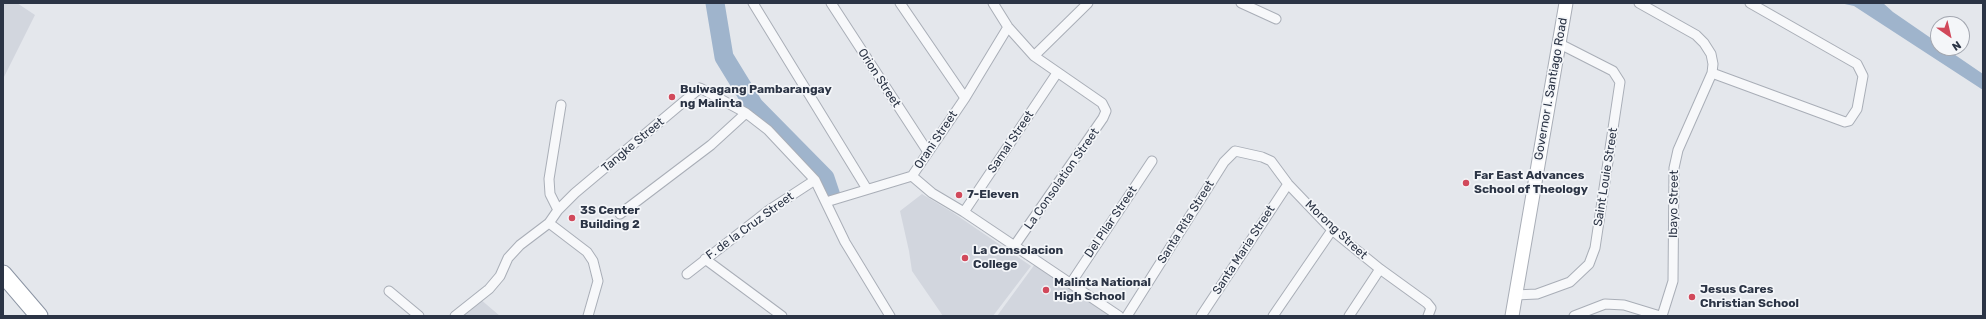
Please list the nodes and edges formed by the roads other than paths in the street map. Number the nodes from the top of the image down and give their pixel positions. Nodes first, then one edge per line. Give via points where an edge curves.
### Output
1 (753, 3) edge
2 (831, 3) edge
3 (900, 3) edge
4 (993, 3) edge
5 (1088, 3) edge
6 (1241, 3) edge
7 (1566, 3) edge
8 (1639, 3) edge
9 (1750, 3) edge
10 (1276, 19) dead end
11 (1008, 27) junction
12 (1558, 43) junction
13 (1034, 56) junction
14 (1057, 73) junction
15 (1712, 73) junction
16 (965, 98) junction
17 (561, 105) dead end
18 (746, 113) junction
19 (1235, 151) joint
20 (928, 152) junction
21 (1152, 162) dead end
22 (912, 176) junction
23 (815, 180) junction
24 (1288, 184) junction
25 (868, 189) junction
26 (826, 202) junction
27 (558, 210) junction
28 (964, 212) junction
29 (620, 214) dead end
30 (549, 223) junction
31 (1332, 230) junction
32 (1015, 245) junction
33 (705, 259) junction
34 (1380, 269) junction
35 (3, 274) edge
36 (687, 274) dead end
37 (1071, 283) junction
38 (3, 284) edge
39 (389, 291) dead end
40 (1515, 295) junction
41 (25, 316) edge
42 (39, 316) edge
43 (419, 316) edge
44 (455, 316) edge
45 (588, 316) edge
46 (782, 316) edge
47 (890, 316) edge
48 (1119, 316) edge
49 (1127, 316) edge
50 (1201, 316) edge
51 (1273, 316) edge
52 (1349, 316) edge
53 (1428, 316) edge
54 (1512, 316) edge
55 (1574, 316) edge
56 (1661, 316) edge

1 - 25 street
2 - 20 street, Orion Street
3 - 16 street
4 - 11 street
5 - 13 street
6 - 10 street
7 - 12 main road, Governor I. Santiago Road
8 - 15 street, Ibayo Street via 1696,35 1711,54
9 - 15 street via 1857,64 1863,76 1857,109 1849,121 1845,122
11 - 13 street
11 - 16 street, Orani Street
12 - 40 main road, Governor I. Santiago Road
12 - 40 street, Saint Louie Street via 1613,71 1620,82 1595,248 1589,264 1570,282 1537,294
13 - 14 street
14 - 28 street, Samal Street
14 - 32 street, La Consolation Street via 1102,103 1106,111
15 - 56 street, Ibayo Street via 1678,150 1674,168 1673,281
16 - 20 street, Orani Street
17 - 27 street via 549,179 550,194
18 - 23 street, Tangke Street via 768,130
18 - 27 street, Tangke Street via 700,88 574,193
18 - 29 street via 711,145
19 - 24 street, Morong Street via 1262,157 1271,162
19 - 49 street, Santa Rita Street via 1224,162
20 - 22 street, Orani Street
21 - 37 street, Del Pilar Street
22 - 25 street, Orani Street
22 - 28 street via 932,193
23 - 26 street, Tangke Street
23 - 33 street, F. de la Cruz Street via 769,210
24 - 31 street, Morong Street
24 - 50 street, Santa Maria Street
25 - 26 street, Orani Street
26 - 47 street, Tangke Street via 845,242
27 - 30 street, Tangke Street
28 - 32 street
30 - 44 street, Tangke Street via 508,258 500,276 489,289
30 - 45 street via 587,252 593,261 598,281
31 - 34 street, Morong Street
31 - 51 street
32 - 37 street
33 - 36 street, F. de la Cruz Street
33 - 46 street
34 - 52 street
34 - 53 street, Morong Street via 1428,303 1431,308
35 - 42 highway
37 - 48 street
38 - 41 highway
39 - 43 street
40 - 54 main road, Governor I. Santiago Road
55 - 56 street via 1605,304 1624,305

